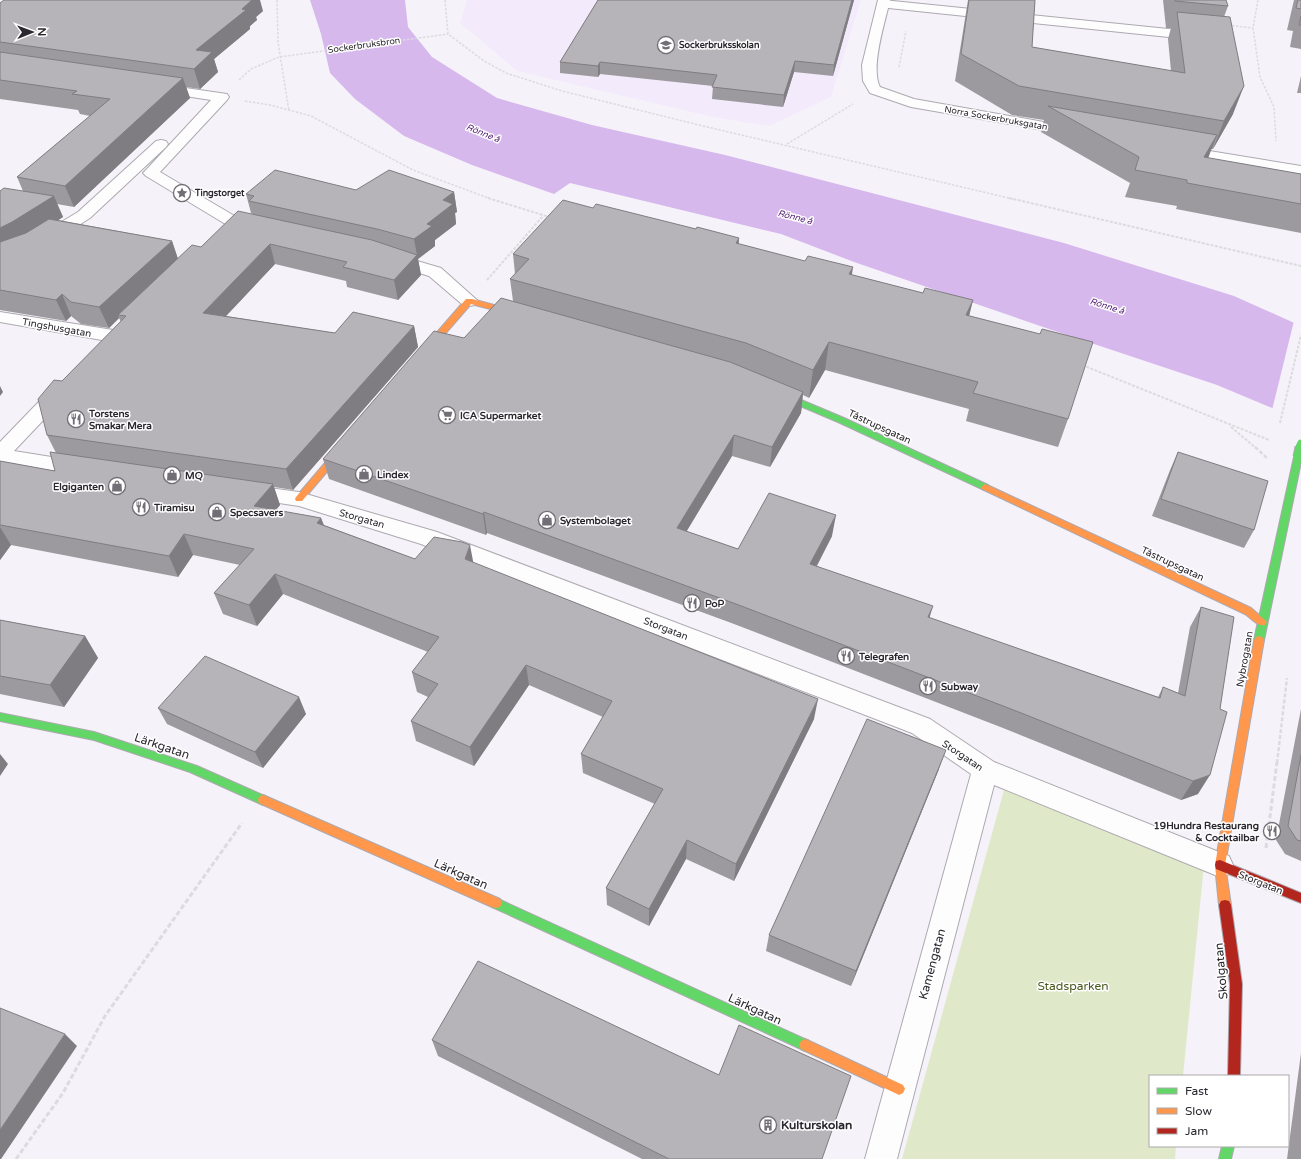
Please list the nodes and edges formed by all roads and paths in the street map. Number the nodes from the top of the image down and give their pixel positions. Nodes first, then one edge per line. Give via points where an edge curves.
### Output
1 (277, 0) edge
2 (445, 0) edge
3 (1258, 0) edge
4 (883, 2) edge
5 (448, 34) junction
6 (1208, 37) edge
7 (278, 56) junction
8 (142, 86) edge
9 (875, 90) junction
10 (218, 96) junction
11 (289, 111) junction
12 (1084, 133) edge
13 (787, 145) junction
14 (1163, 147) edge
15 (1273, 166) junction
16 (1301, 171) edge
17 (61, 211) edge
18 (84, 215) junction
19 (543, 216) junction
20 (550, 217) edge
21 (272, 231) edge
22 (373, 254) edge
23 (0, 262) edge
24 (1301, 266) edge
25 (468, 300) junction
26 (0, 317) edge
27 (530, 318) edge
28 (1301, 335) edge
29 (97, 353) edge
30 (417, 361) edge
31 (1082, 365) edge
32 (75, 376) edge
33 (764, 388) edge
34 (1230, 425) junction
35 (1279, 426) dead end
36 (1255, 435) dead end
37 (350, 439) edge
38 (1301, 443) edge
39 (0, 455) edge
40 (1270, 460) dead end
41 (102, 471) edge
42 (228, 489) edge
43 (299, 499) junction
44 (1262, 622) junction
45 (1287, 676) dead end
46 (0, 717) edge
47 (985, 770) junction
48 (260, 799) junction
49 (1220, 865) junction
50 (1262, 882) junction
51 (1301, 898) edge
52 (1234, 1075) edge
53 (899, 1089) junction
54 (1228, 1147) edge
55 (16, 1159) edge
56 (881, 1159) edge
57 (1225, 1159) edge

1 - 7 path
2 - 5 path
3 - 15 path via 1253,28 1260,77 1274,107 1277,159
4 - 6 lane
4 - 9 street via 869,65 870,81
5 - 7 path, Sockerbruksbron
5 - 13 path via 484,61 513,75 619,106
7 - 10 path via 251,69
7 - 11 path
8 - 10 street
9 - 12 street, Norra Sockerbruksgatan via 911,103
9 - 13 path
10 - 11 path
10 - 18 street
10 - 21 street via 151,173 228,227
11 - 19 path via 311,116 413,170
13 - 24 path
14 - 15 street
15 - 16 street
17 - 18 street
18 - 23 street via 29,249
19 - 20 path
19 - 25 path
22 - 25 street via 435,272
25 - 27 street
25 - 30 street
26 - 29 street, Tingshusgatan via 119,331
28 - 35 path, bridge
31 - 34 path
32 - 39 street
33 - 44 street, Tåstrupsgatan via 841,420 1227,601 1248,611
34 - 36 path
34 - 40 path
37 - 43 street
38 - 44 street, Nybrogatan, bridge
39 - 41 street
42 - 43 street, Storgatan
43 - 47 street, Storgatan via 429,538 921,726
44 - 49 street, Nybrogatan
45 - 50 path
46 - 48 street, Lärkgatan via 94,736 193,769
47 - 49 street, Storgatan
47 - 53 street, Kamengatan
48 - 53 street, Lärkgatan via 501,905
48 - 55 path via 105,1016 63,1093
49 - 50 street, Storgatan
49 - 52 street, Skolgatan via 1236,984
50 - 51 street, Storgatan
53 - 56 street, Kamengatan
54 - 57 street

